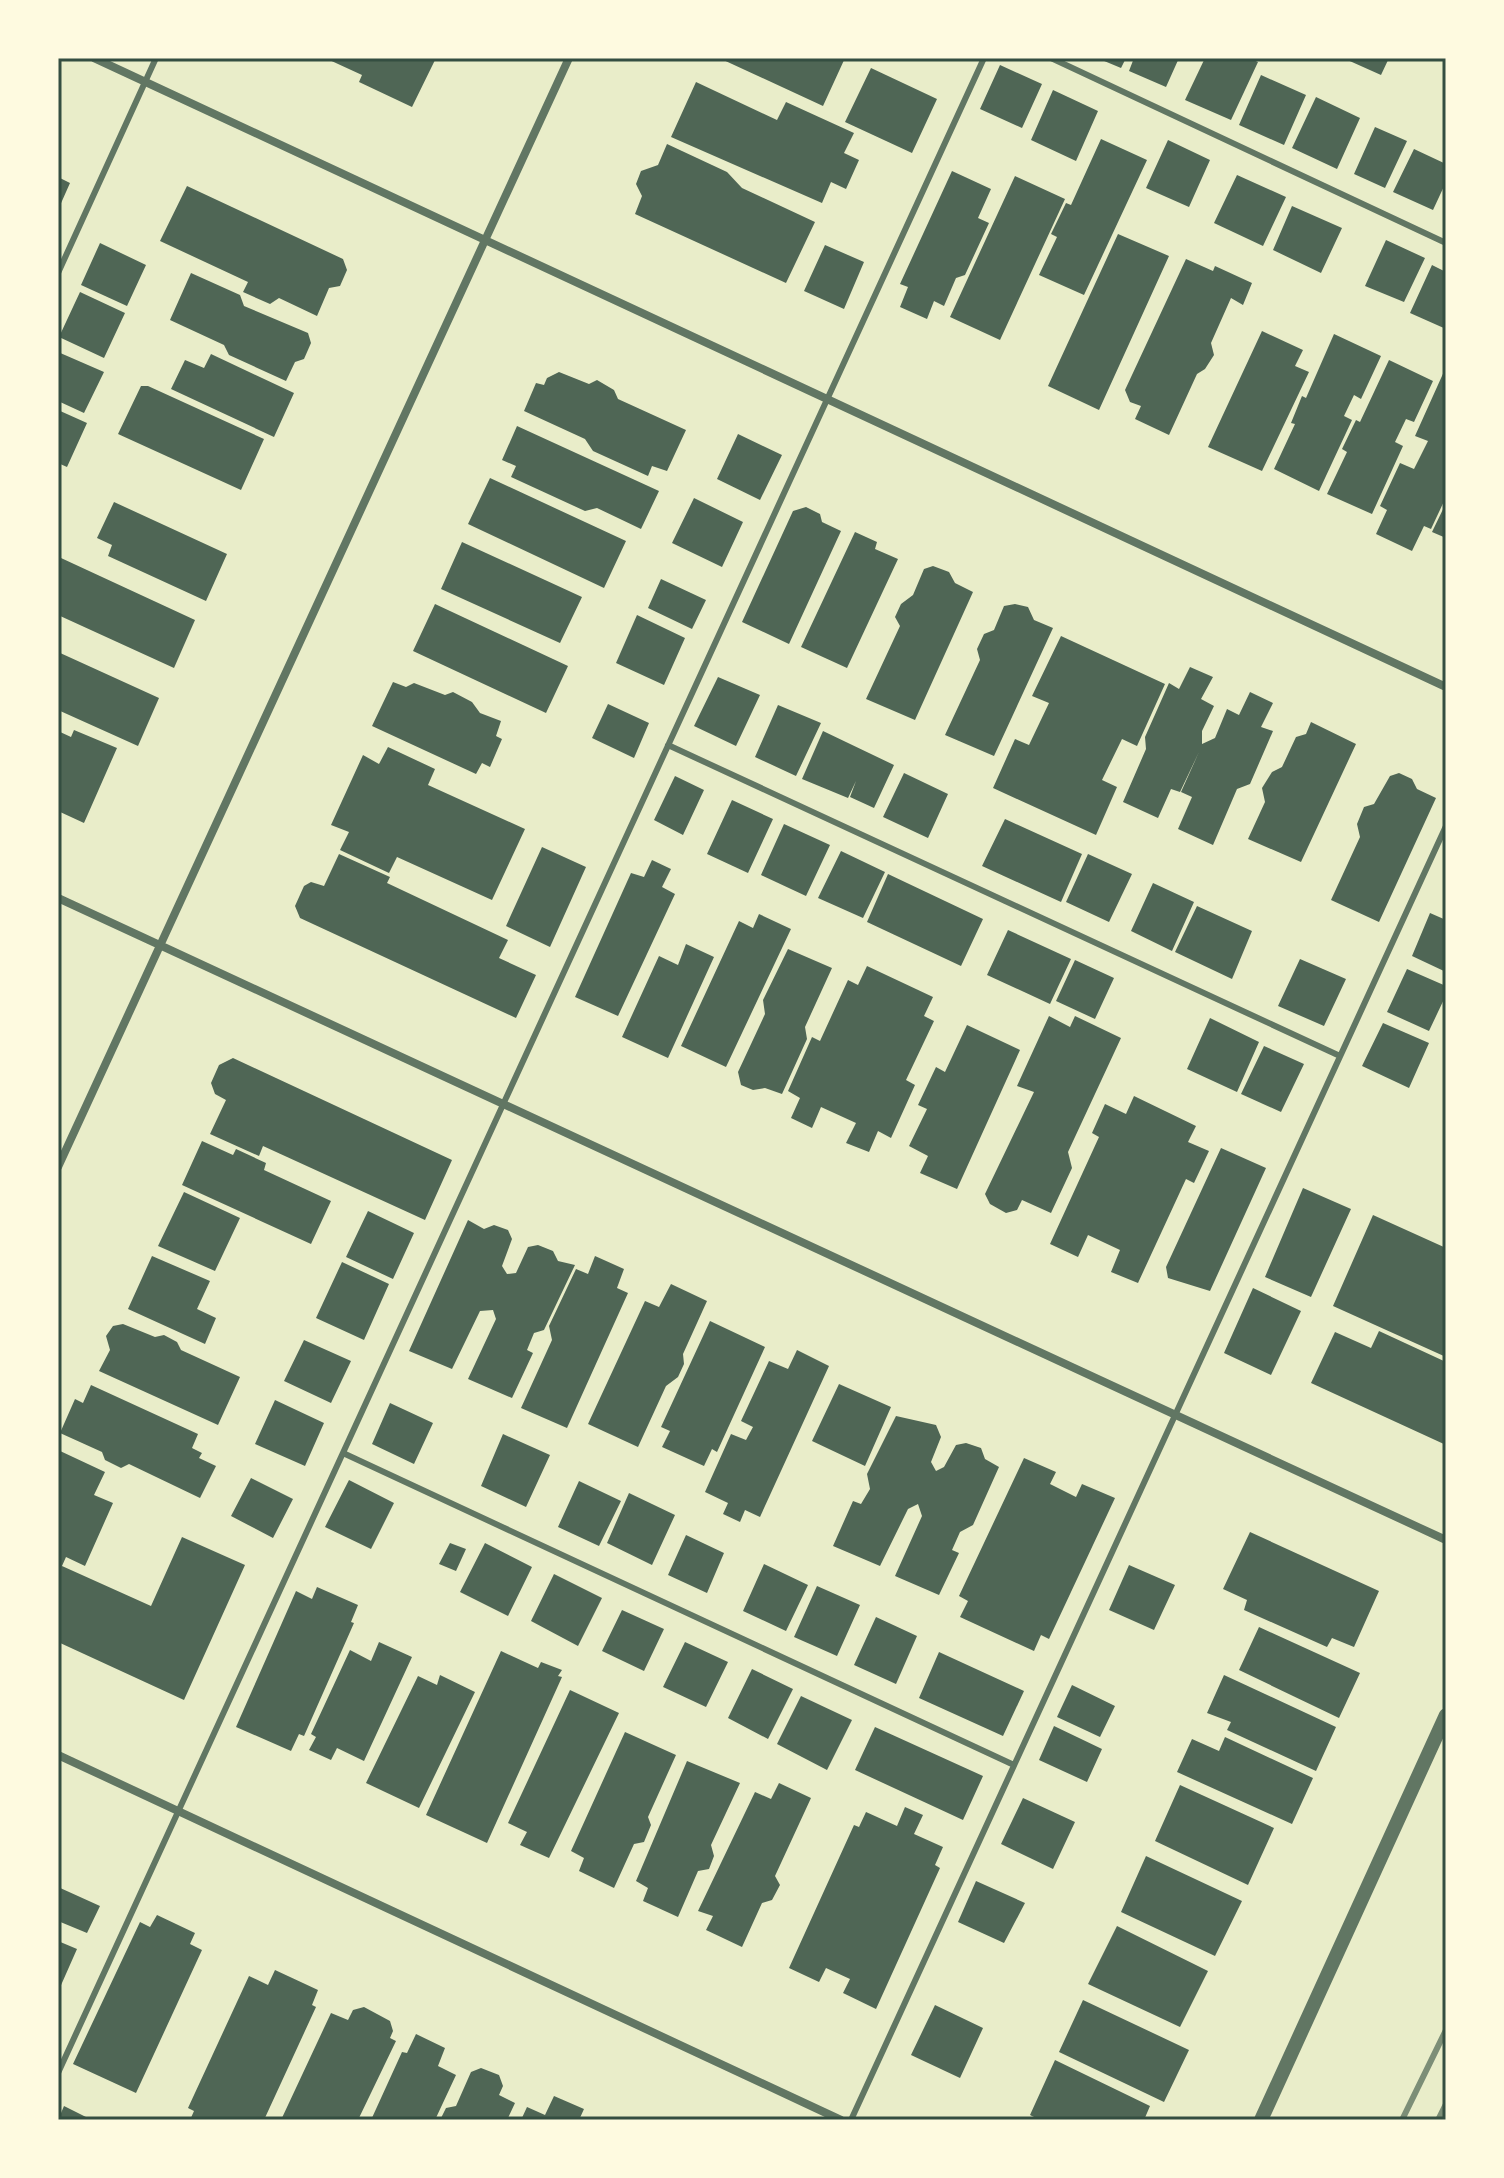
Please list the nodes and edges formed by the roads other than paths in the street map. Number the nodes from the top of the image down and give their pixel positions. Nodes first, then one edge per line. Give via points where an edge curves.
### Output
1 (94, 58) edge
2 (156, 58) edge
3 (569, 58) edge
4 (984, 58) edge
5 (1051, 58) edge
6 (145, 82) junction
7 (484, 239) junction
8 (1446, 243) edge
9 (58, 273) edge
10 (827, 399) junction
11 (1446, 687) edge
12 (668, 745) junction
13 (1446, 826) edge
14 (58, 898) edge
15 (160, 945) junction
16 (1340, 1056) junction
17 (503, 1104) junction
18 (58, 1167) edge
19 (1175, 1414) junction
20 (343, 1453) junction
21 (1446, 1540) edge
22 (1446, 1715) edge
23 (58, 1755) edge
24 (1014, 1765) junction
25 (178, 1811) junction
26 (58, 2073) edge
27 (841, 2120) edge
28 (851, 2120) edge
29 (1261, 2120) edge

1 - 6 street
2 - 6 lane
3 - 7 street
4 - 10 lane
5 - 8 lane
6 - 7 street
6 - 9 lane
7 - 10 street
7 - 15 street
10 - 11 street
10 - 12 lane
12 - 16 lane
12 - 17 lane
13 - 16 lane
14 - 15 street
15 - 17 street
15 - 18 street
16 - 19 lane
17 - 19 street
17 - 20 lane
19 - 21 street
19 - 24 lane
20 - 24 lane
20 - 25 lane
22 - 29 street
23 - 25 street
24 - 28 lane
25 - 26 lane
25 - 27 street

